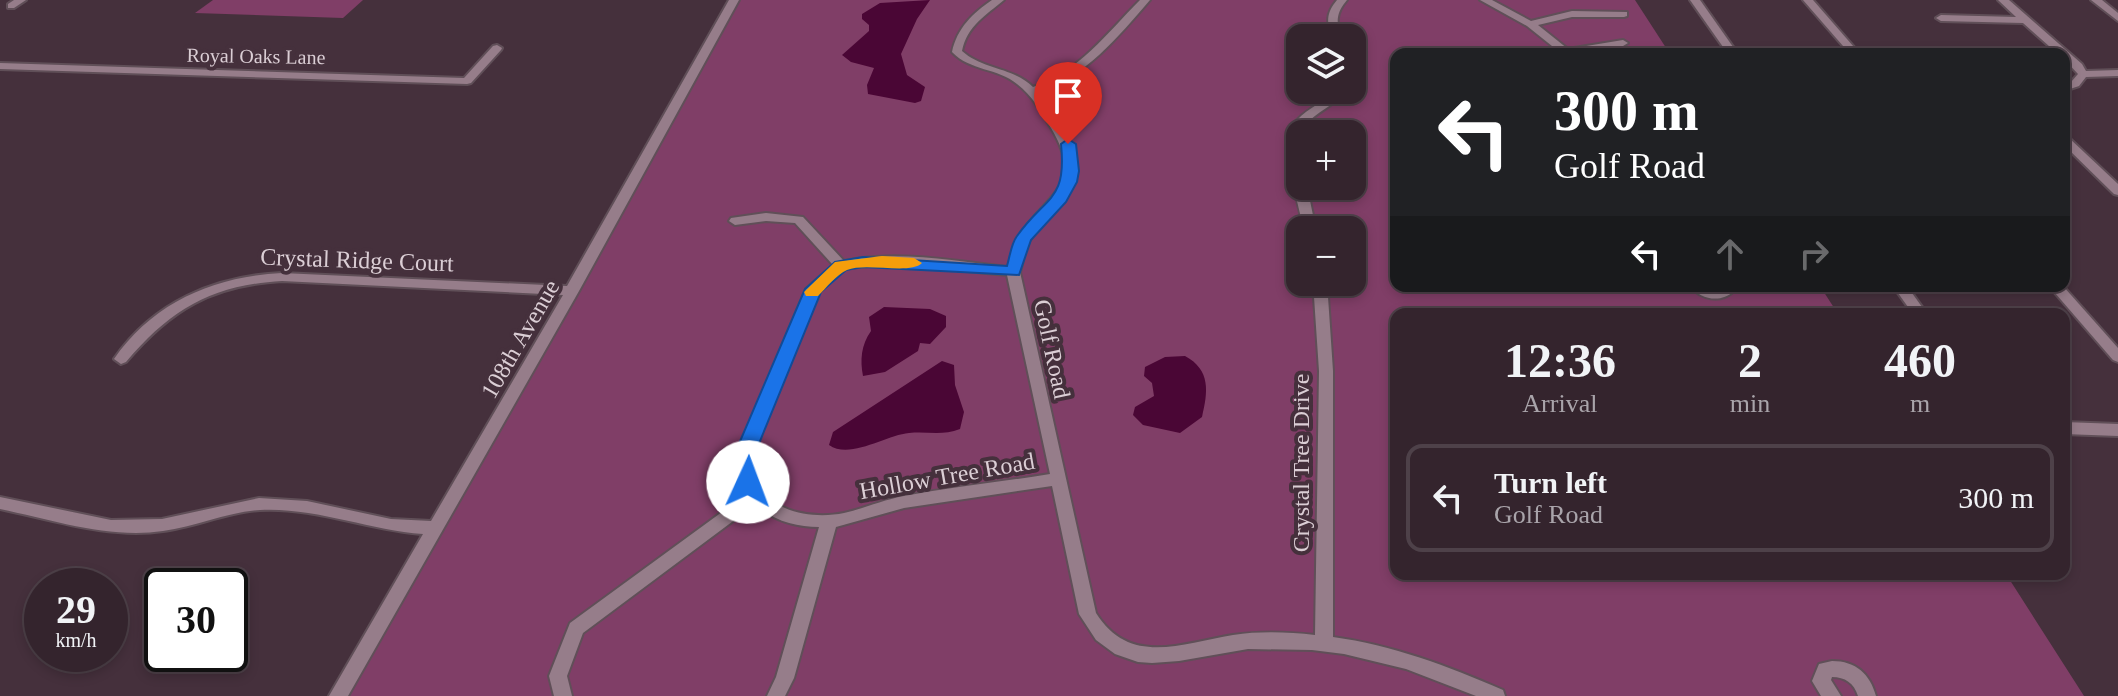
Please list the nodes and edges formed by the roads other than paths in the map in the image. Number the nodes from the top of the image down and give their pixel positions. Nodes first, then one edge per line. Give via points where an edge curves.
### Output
1 (734, 0) edge
2 (999, 0) edge
3 (1145, 0) edge
4 (1342, 0) edge
5 (1485, 0) edge
6 (1695, 0) edge
7 (1808, 0) edge
8 (2003, 0) edge
9 (2096, 0) edge
10 (1624, 14) dead end
11 (1941, 18) dead end
12 (2118, 18) edge
13 (2026, 20) junction
14 (1333, 24) edge
15 (1530, 24) junction
16 (1623, 43) dead end
17 (497, 48) dead end
18 (1561, 48) edge
19 (1595, 48) edge
20 (1729, 48) edge
21 (1850, 48) edge
22 (2056, 48) edge
23 (2070, 62) edge
24 (0, 66) edge
25 (2118, 73) edge
26 (2083, 74) junction
27 (2070, 86) edge
28 (1032, 91) junction
29 (1323, 104) edge
30 (1302, 120) edge
31 (2070, 145) edge
32 (2118, 191) edge
33 (735, 221) dead end
34 (841, 265) junction
35 (1013, 272) junction
36 (572, 291) junction
37 (1705, 292) edge
38 (1725, 292) edge
39 (2061, 292) edge
40 (1321, 296) edge
41 (2118, 357) edge
42 (121, 359) dead end
43 (2070, 428) edge
44 (2118, 430) edge
45 (1057, 479) junction
46 (755, 496) junction
47 (0, 503) edge
48 (829, 522) junction
49 (437, 528) junction
50 (1324, 644) junction
51 (338, 696) edge
52 (563, 696) edge
53 (776, 696) edge
54 (1496, 696) edge
55 (1830, 696) edge
56 (1867, 696) edge

1 - 36 street, 108th Avenue
2 - 28 street, Golf Road via 978,12 957,52 975,64 1007,72
3 - 28 street via 1079,68 1064,80
4 - 14 street via 1333,11
5 - 15 street
6 - 20 street
7 - 21 street
8 - 13 street
9 - 12 street
10 - 15 street via 1572,14
11 - 13 street
13 - 22 street
15 - 18 street
16 - 19 street
17 - 24 street, Royal Oaks Lane via 467,81
23 - 26 street
25 - 26 street
26 - 27 street
28 - 35 street, Golf Road via 1068,144 1071,171 1060,199 1023,239
29 - 30 street
31 - 32 street
33 - 34 street via 799,220
34 - 35 street via 882,261
34 - 46 street via 813,289 748,446 744,464
35 - 45 street, Golf Road
36 - 42 street, Crystal Ridge Court via 248,279 203,292 171,309 140,334
36 - 49 street, 108th Avenue
37 - 38 street
39 - 41 street
40 - 50 street, Crystal Tree Drive via 1326,371
43 - 44 street
45 - 48 street, Hollow Tree Road via 893,503
45 - 50 street, Golf Road via 1088,614 1112,645 1139,654 1167,655 1246,641
46 - 48 street, Hollow Tree Road via 776,511
46 - 52 street via 576,628 558,676
47 - 49 street via 111,526 162,525 259,504
48 - 53 street
49 - 51 street, 108th Avenue
50 - 54 street via 1444,672
55 - 56 street via 1821,681 1831,668 1857,677

